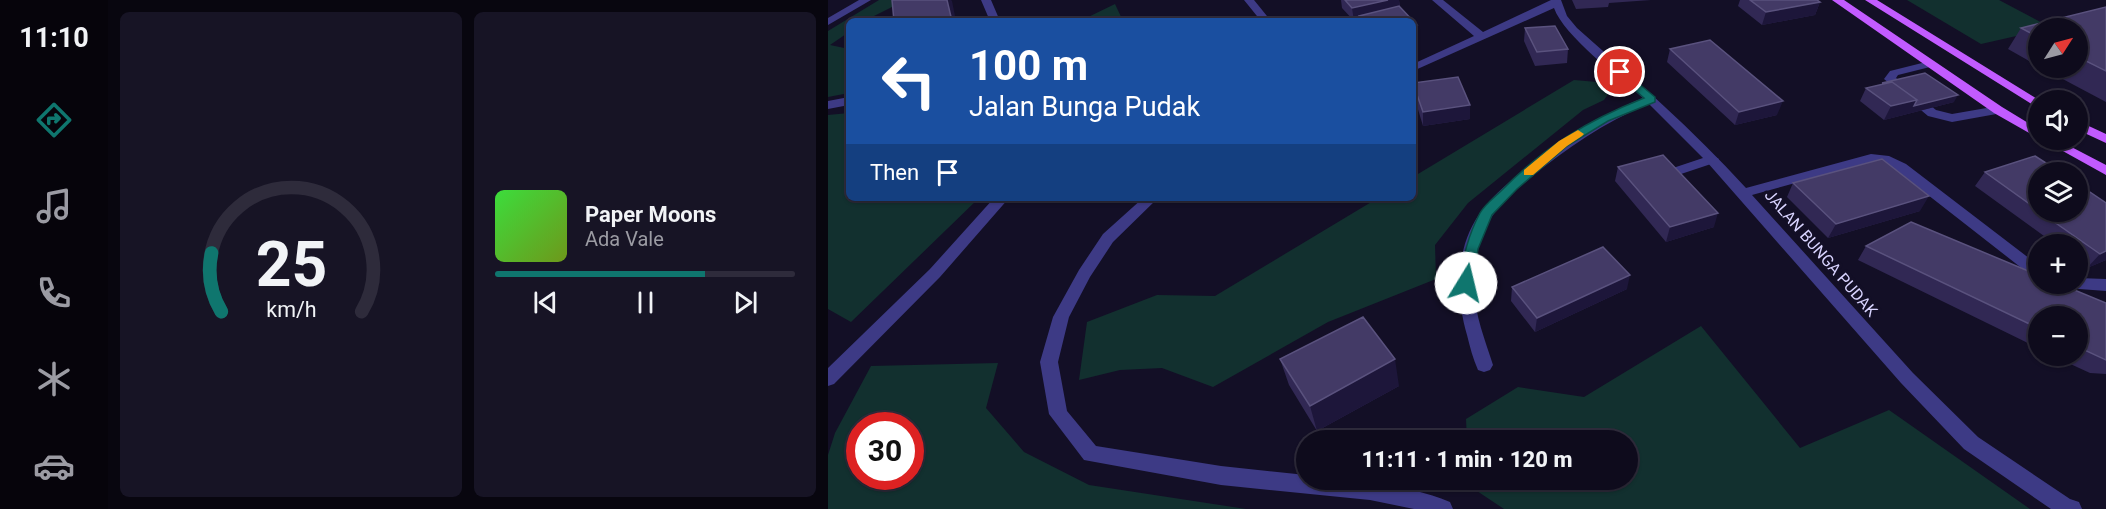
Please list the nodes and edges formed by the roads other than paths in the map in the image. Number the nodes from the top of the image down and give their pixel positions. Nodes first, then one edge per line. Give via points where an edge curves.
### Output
1 (866, 0) edge
2 (986, 0) edge
3 (1250, 0) edge
4 (1437, 0) edge
5 (1837, 0) edge
6 (1870, 0) edge
7 (1556, 2) edge
8 (994, 18) edge
9 (1264, 18) edge
10 (828, 22) edge
11 (1482, 37) junction
12 (1930, 63) junction
13 (1416, 67) edge
14 (1651, 99) junction
15 (2028, 99) edge
16 (846, 102) edge
17 (828, 105) edge
18 (1998, 110) junction
19 (2028, 128) edge
20 (2088, 130) edge
21 (2106, 139) edge
22 (2067, 150) edge
23 (1712, 159) junction
24 (2106, 171) edge
25 (1675, 172) edge
26 (1744, 193) junction
27 (999, 201) edge
28 (1148, 201) edge
29 (2028, 265) edge
30 (2088, 284) edge
31 (2106, 285) edge
32 (1484, 365) dead end
33 (828, 379) edge
34 (1443, 509) edge
35 (2072, 509) edge

1 - 10 street
2 - 8 street
3 - 9 street
4 - 11 street
5 - 12 main road
6 - 15 main road
7 - 11 street
7 - 14 street, JALAN BUNGA PUDAK via 1562,17 1574,30
11 - 13 street
12 - 18 main road
12 - 18 street via 1894,73 1890,79 1932,113 1952,118
14 - 23 street, JALAN BUNGA PUDAK
14 - 32 street via 1604,118 1563,143 1486,213 1471,249 1466,283 1469,312
16 - 17 street
18 - 19 main road
20 - 21 main road
22 - 24 main road
23 - 25 street
23 - 26 street, JALAN BUNGA PUDAK
26 - 29 street via 1871,158 1884,159 1901,167
26 - 35 street, JALAN BUNGA PUDAK via 1907,378 1971,442
27 - 33 street via 942,266
28 - 34 street via 1108,238 1084,274 1061,317 1049,362 1058,414 1091,454 1238,478 1367,491 1425,501
30 - 31 street

